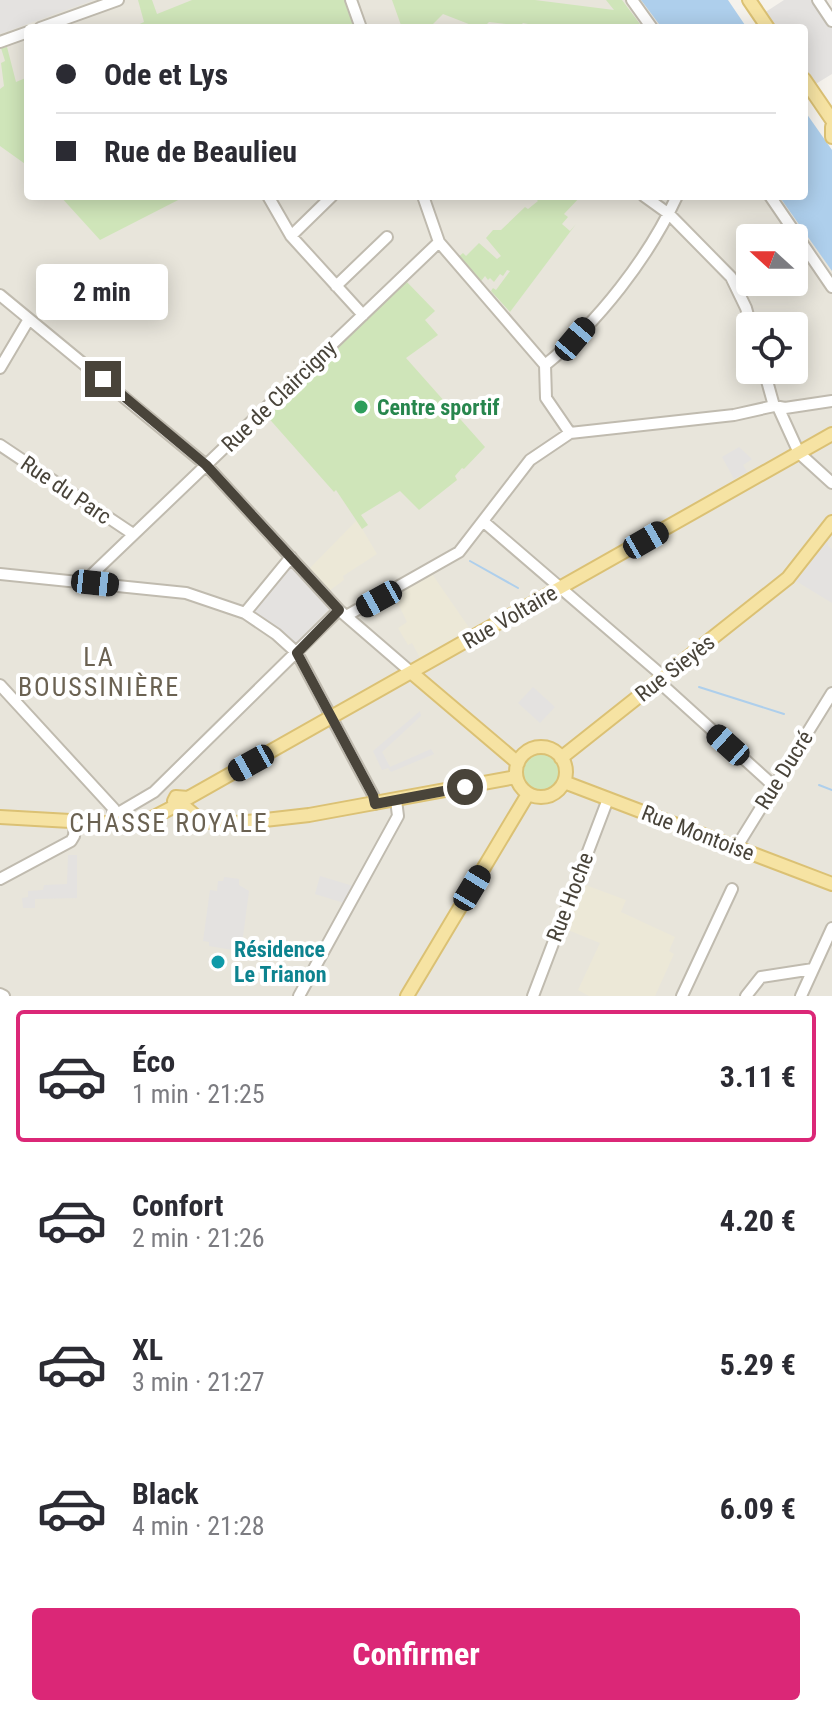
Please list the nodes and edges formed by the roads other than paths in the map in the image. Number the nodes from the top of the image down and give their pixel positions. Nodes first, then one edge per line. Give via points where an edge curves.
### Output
1 (118, 0) edge
2 (351, 0) edge
3 (632, 0) edge
4 (749, 0) edge
5 (818, 0) edge
6 (832, 21) edge
7 (51, 24) edge
8 (360, 24) edge
9 (649, 24) edge
10 (765, 24) edge
11 (24, 33) edge
12 (0, 42) edge
13 (808, 85) edge
14 (832, 120) edge
15 (832, 127) edge
16 (832, 137) edge
17 (270, 200) edge
18 (328, 200) edge
19 (424, 200) edge
20 (650, 200) edge
21 (675, 200) edge
22 (773, 200) edge
23 (669, 214) junction
24 (291, 236) junction
25 (387, 237) dead end
26 (439, 242) junction
27 (336, 286) junction
28 (832, 287) edge
29 (0, 295) edge
30 (747, 312) edge
31 (363, 315) junction
32 (29, 319) junction
33 (545, 365) junction
34 (0, 368) edge
35 (769, 384) edge
36 (832, 401) edge
37 (776, 407) junction
38 (570, 433) junction
39 (832, 434) edge
40 (0, 445) edge
41 (799, 453) junction
42 (206, 465) junction
43 (832, 483) edge
44 (484, 522) junction
45 (832, 522) edge
46 (133, 534) junction
47 (291, 557) junction
48 (0, 574) edge
49 (84, 582) junction
50 (561, 588) junction
51 (245, 613) junction
52 (343, 613) junction
53 (297, 653) junction
54 (412, 673) junction
55 (661, 679) junction
56 (0, 685) edge
57 (832, 693) edge
58 (332, 718) junction
59 (561, 758) junction
60 (518, 763) junction
61 (516, 777) junction
62 (564, 782) junction
63 (164, 783) junction
64 (775, 787) junction
65 (528, 794) junction
66 (608, 799) junction
67 (396, 800) junction
68 (181, 802) junction
69 (375, 804) junction
70 (0, 817) edge
71 (111, 819) junction
72 (75, 821) junction
73 (736, 848) junction
74 (5, 876) edge
75 (832, 884) edge
76 (732, 889) dead end
77 (832, 928) edge
78 (813, 969) junction
79 (302, 995) edge
80 (407, 996) edge
81 (533, 996) edge
82 (682, 996) edge
83 (746, 996) edge
84 (801, 996) edge

1 - 7 street
2 - 8 street
3 - 9 street
4 - 10 main road
5 - 6 street
11 - 12 street
13 - 14 main road
15 - 16 main road
17 - 24 street
18 - 24 street
19 - 26 street
20 - 23 street
21 - 23 street
22 - 28 street
23 - 30 street via 731,277
23 - 33 street via 626,279 575,339
24 - 27 street
25 - 27 street
26 - 31 street, Rue de Claircigny
26 - 33 street
27 - 31 street
29 - 32 street
31 - 42 street, Rue de Claircigny
32 - 34 street
32 - 42 street
33 - 38 street via 544,391
35 - 37 street
36 - 37 street
37 - 38 street
37 - 41 street
38 - 44 street via 530,460
39 - 41 main road, Rue Voltaire
40 - 46 street, Rue du Parc
41 - 43 street
41 - 50 main road, Rue Voltaire
42 - 46 street, Rue de Claircigny
42 - 47 street
44 - 50 street
44 - 52 street via 459,552
45 - 55 main road, Rue Sieyès via 788,578
46 - 49 street, Rue de Claircigny
47 - 51 street
47 - 52 street
48 - 49 street
49 - 51 street via 186,593
50 - 54 main road, Rue Voltaire
50 - 55 street
51 - 53 street
52 - 53 street
52 - 54 street
53 - 58 street
53 - 63 street
54 - 58 main road, Rue Voltaire
54 - 60 main road
55 - 59 main road, Rue Sieyès
55 - 64 street
56 - 71 street via 114,809
57 - 64 street, Rue Ducré
58 - 68 main road, Rue Voltaire
58 - 69 street
59 - 60 main road via 550,749 537,748
59 - 62 main road
60 - 61 main road
61 - 65 main road
61 - 67 main road
62 - 65 main road via 549,796
62 - 66 main road, Rue Montoise
63 - 68 street
63 - 71 street
64 - 73 street, Rue Ducré
65 - 80 main road
66 - 73 main road, Rue Montoise
66 - 81 street, Rue Hoche
67 - 69 main road
67 - 79 street via 398,816
68 - 69 main road via 199,820 223,824
68 - 71 main road, Rue Voltaire via 144,821
70 - 72 main road, Rue Voltaire
71 - 72 main road, Rue Voltaire
72 - 74 street via 74,836 66,845
73 - 75 main road, Rue Montoise
76 - 82 street
77 - 78 street
78 - 83 street via 761,977
78 - 84 street

